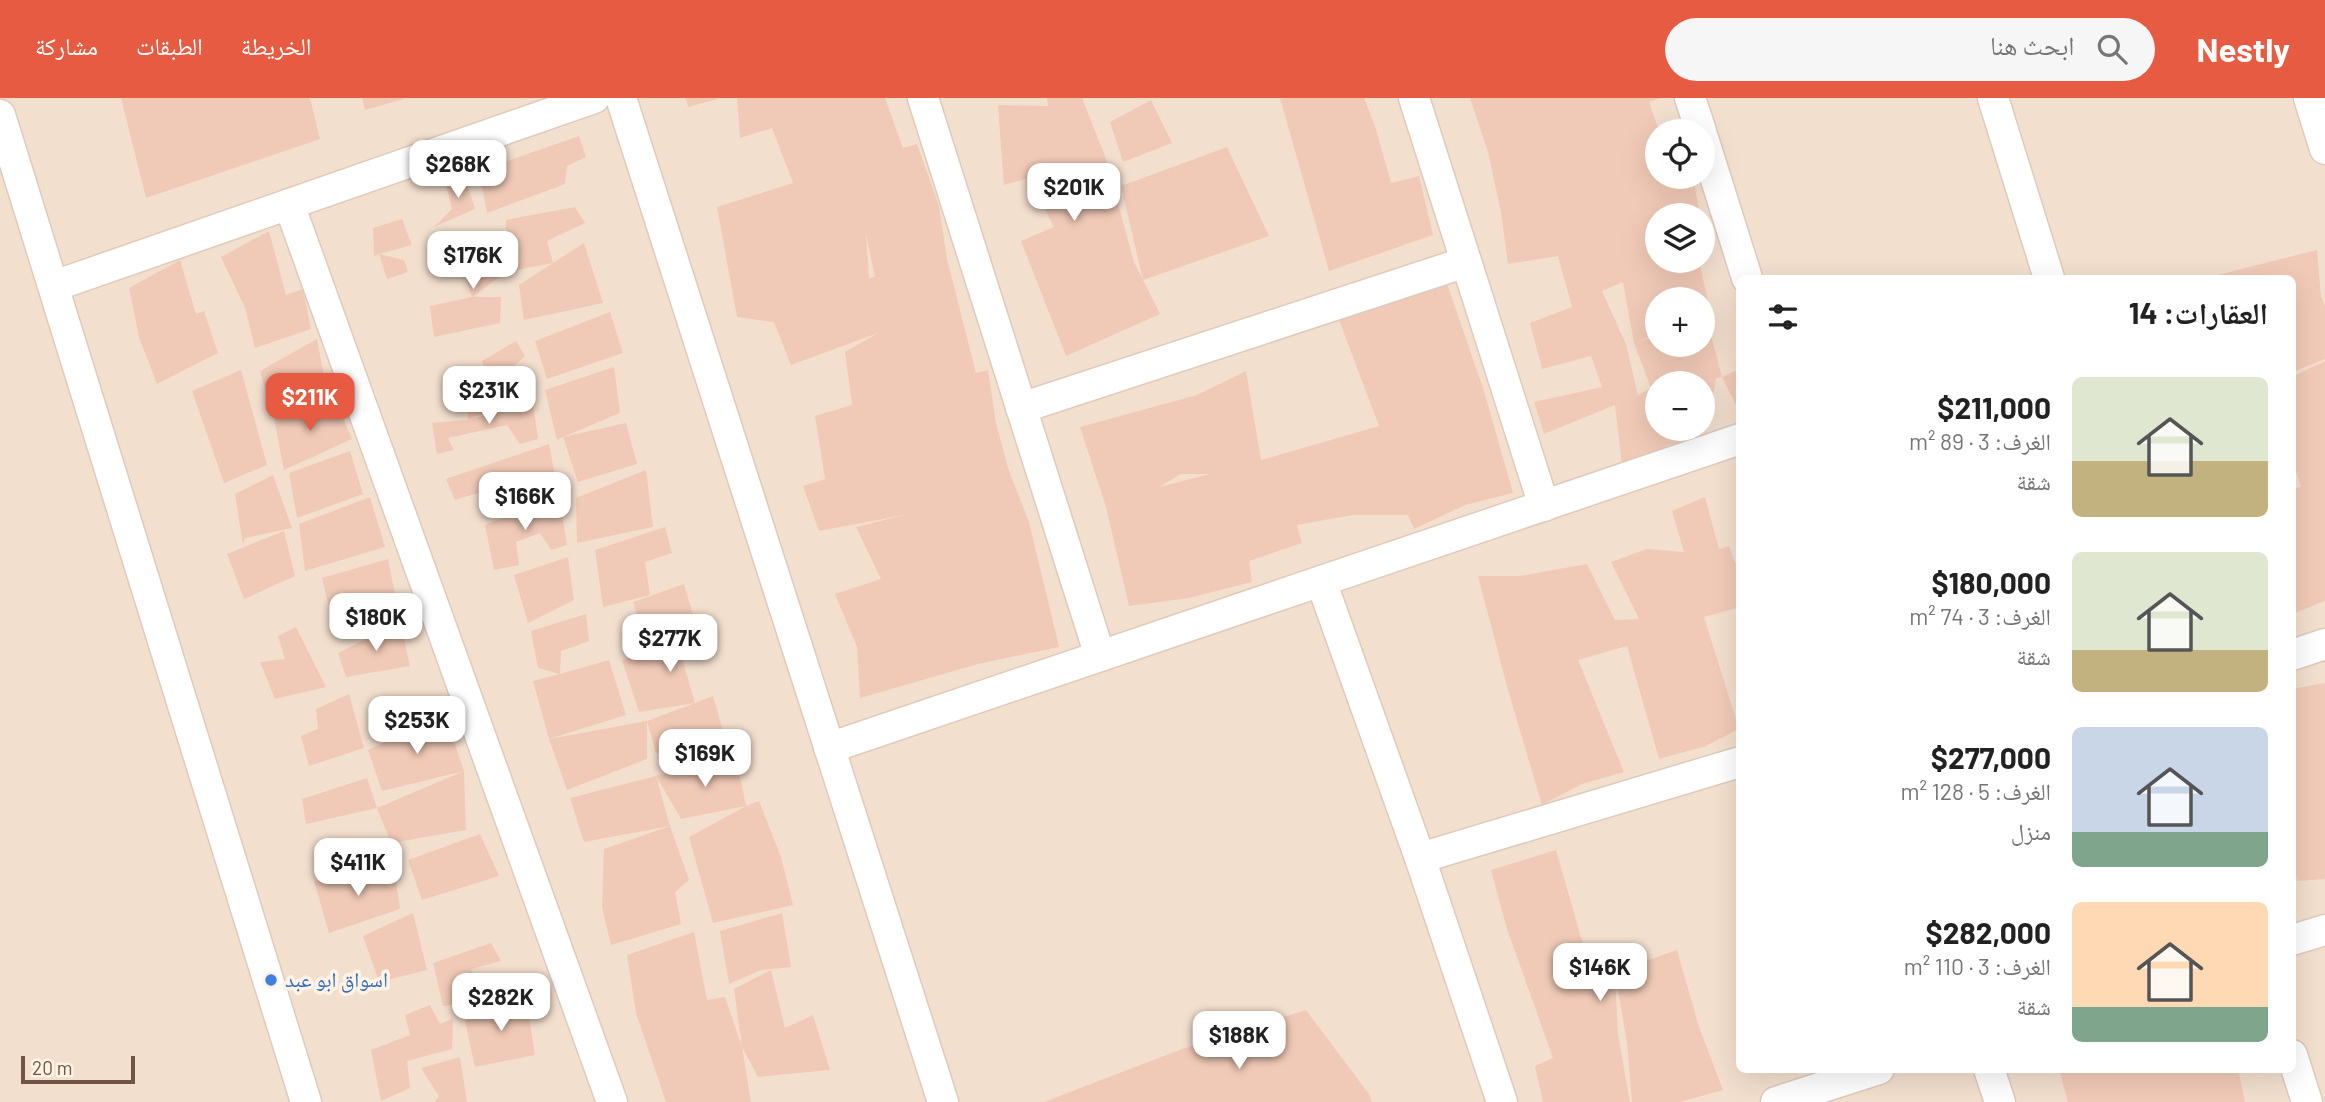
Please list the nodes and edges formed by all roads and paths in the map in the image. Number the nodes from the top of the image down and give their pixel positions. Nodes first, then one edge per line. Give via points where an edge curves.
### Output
1 (594, 98) edge
2 (621, 98) edge
3 (923, 98) edge
4 (1414, 98) edge
5 (1690, 98) edge
6 (1993, 98) edge
7 (2309, 98) edge
8 (0, 115) edge
9 (1697, 119) edge
10 (2325, 149) edge
11 (1715, 176) edge
12 (289, 205) junction
13 (1466, 262) junction
14 (1746, 275) edge
15 (2048, 275) edge
16 (54, 286) junction
17 (1021, 408) junction
18 (1736, 440) edge
19 (1544, 506) junction
20 (1321, 581) junction
21 (2325, 643) edge
22 (2296, 654) edge
23 (1100, 656) junction
24 (829, 748) junction
25 (1736, 763) edge
26 (1420, 858) junction
27 (2325, 930) edge
28 (2296, 939) edge
29 (2296, 1068) edge
30 (1867, 1073) edge
31 (1990, 1073) edge
32 (306, 1102) edge
33 (612, 1102) edge
34 (943, 1102) edge
35 (1502, 1102) edge
36 (1776, 1102) edge
37 (2000, 1102) edge
38 (2307, 1102) edge

1 - 12 street
2 - 24 street
3 - 17 street
4 - 13 street
5 - 9 street
6 - 15 street
7 - 10 street
8 - 16 street
11 - 14 street
12 - 16 street
12 - 33 street
13 - 17 street
13 - 19 street
16 - 32 street
17 - 23 street
18 - 19 street
19 - 20 street
20 - 23 street
20 - 26 street
21 - 22 street
23 - 24 street
24 - 34 street
25 - 26 street
26 - 35 street
27 - 28 street
29 - 38 street
30 - 36 street
31 - 37 street

